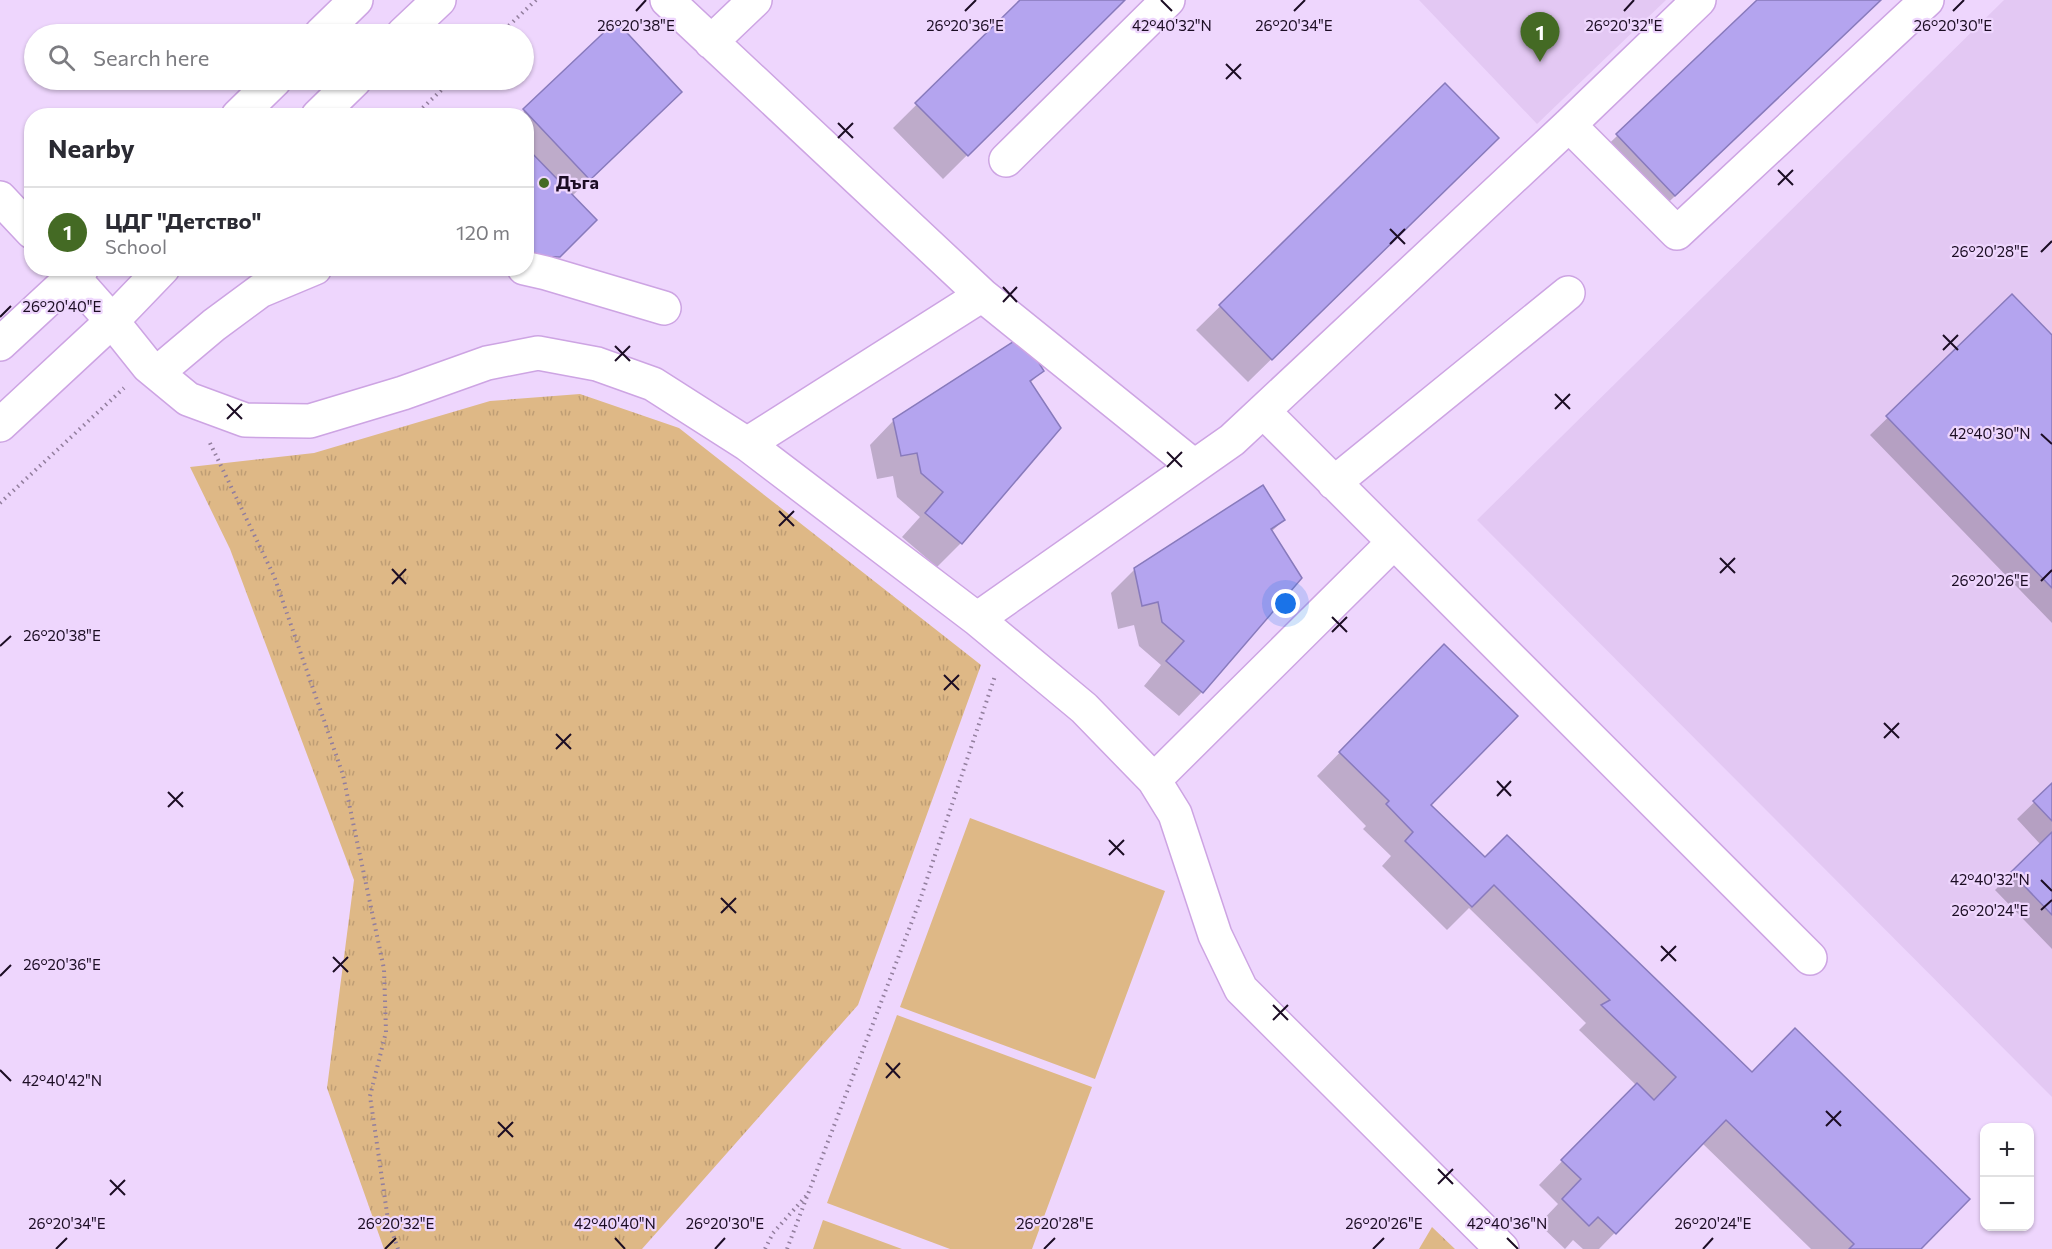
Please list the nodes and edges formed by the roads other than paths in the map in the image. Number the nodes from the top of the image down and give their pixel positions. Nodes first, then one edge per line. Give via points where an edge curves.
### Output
1 (356, 0) edge
2 (439, 0) edge
3 (667, 0) edge
4 (755, 0) edge
5 (1168, 0) edge
6 (1699, 0) edge
7 (1927, 0) edge
8 (331, 24) edge
9 (414, 24) edge
10 (711, 42) junction
11 (265, 90) edge
12 (345, 90) edge
13 (246, 108) edge
14 (326, 108) edge
15 (1569, 125) junction
16 (1006, 160) dead end
17 (0, 198) edge
18 (24, 224) edge
19 (534, 270) edge
20 (69, 276) edge
21 (78, 276) edge
22 (155, 276) edge
23 (296, 276) edge
24 (1568, 293) dead end
25 (982, 295) junction
26 (664, 308) dead end
27 (112, 321) junction
28 (0, 344) edge
29 (157, 373) junction
30 (1263, 411) junction
31 (0, 425) edge
32 (747, 444) junction
33 (1194, 466) junction
34 (1334, 483) junction
35 (1394, 542) junction
36 (976, 619) junction
37 (1154, 780) junction
38 (1810, 958) dead end
39 (1502, 1249) edge

1 - 8 street
2 - 9 street
3 - 10 street
4 - 10 street
5 - 16 street
6 - 15 street
7 - 15 street via 1677,233
10 - 25 street
11 - 13 street
12 - 14 street
15 - 30 street
17 - 18 street
19 - 26 street
20 - 28 street
21 - 27 street
22 - 27 street
23 - 29 street via 260,291
24 - 34 street
25 - 32 street
25 - 33 street
27 - 29 street
27 - 31 street
29 - 32 street via 188,399 245,420 310,421 487,363 538,353 597,364 653,384
30 - 33 street via 1232,440
30 - 34 street
32 - 36 street
33 - 36 street
34 - 35 street
35 - 37 street
35 - 38 street
36 - 37 street via 1084,708
37 - 39 street via 1175,814 1215,935 1241,989

